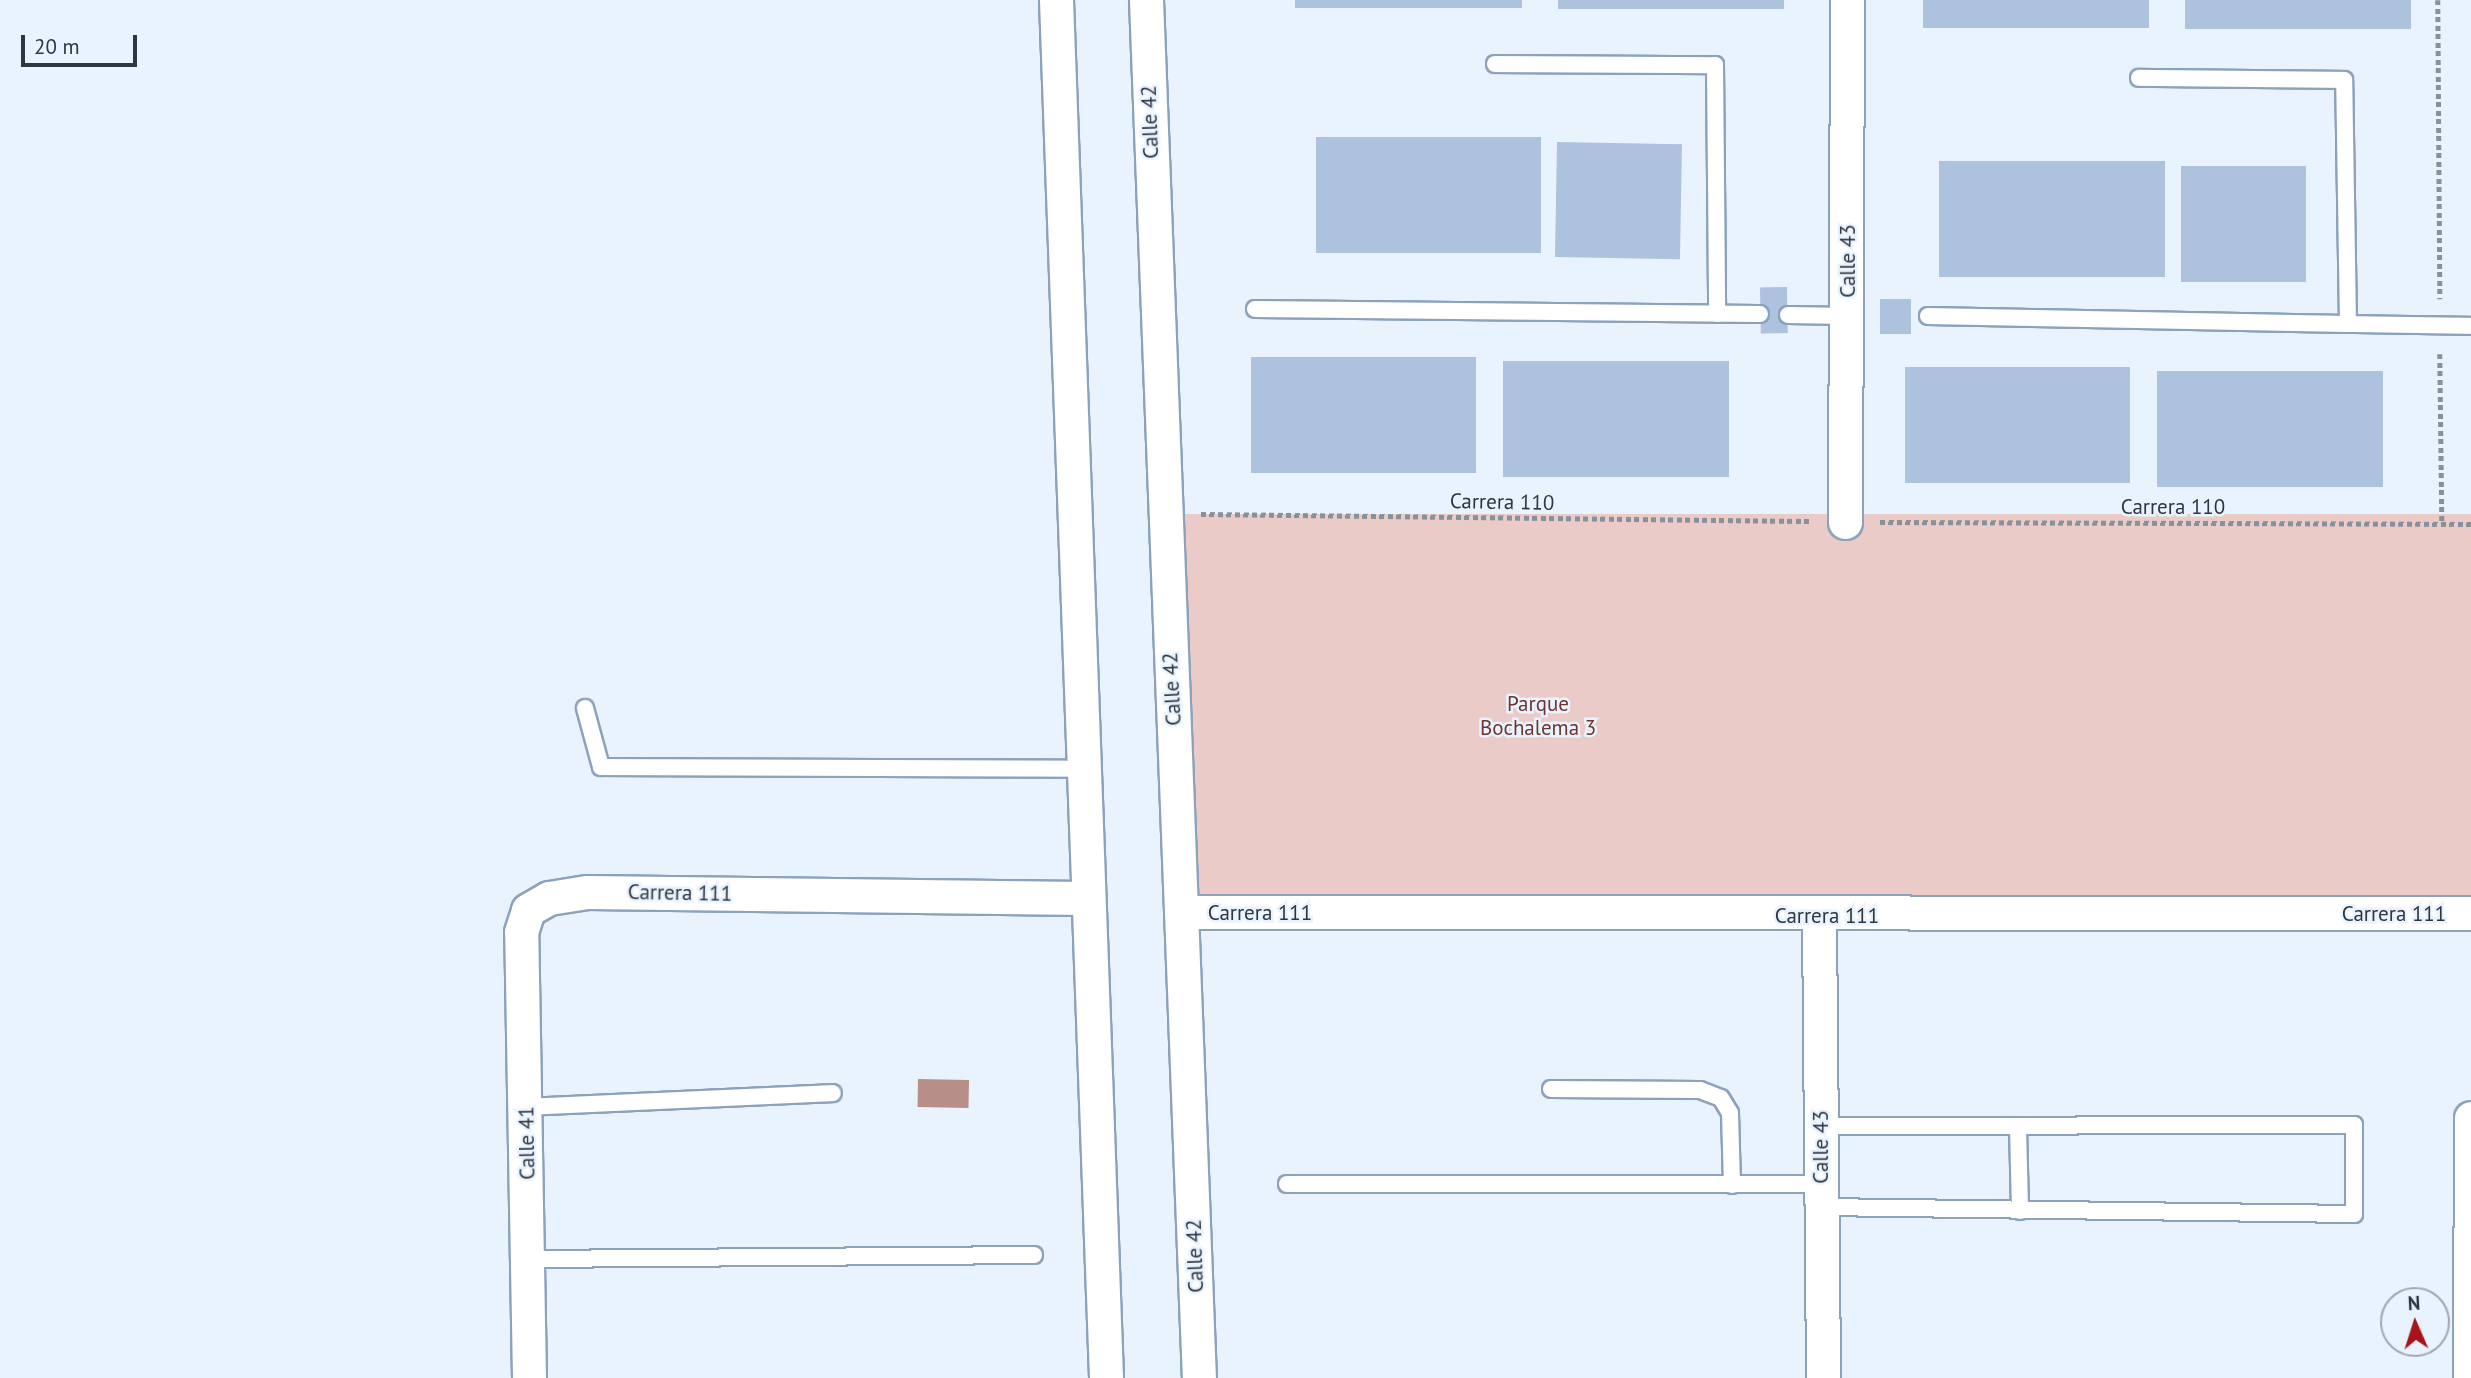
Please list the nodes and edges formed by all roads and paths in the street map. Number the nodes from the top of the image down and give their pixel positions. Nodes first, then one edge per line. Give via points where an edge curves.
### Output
1 (1056, 0) edge
2 (1146, 0) edge
3 (1847, 0) edge
4 (2438, 0) edge
5 (1495, 64) dead end
6 (2139, 78) dead end
7 (1255, 309) dead end
8 (1717, 314) junction
9 (1760, 314) dead end
10 (1788, 315) dead end
11 (1849, 316) junction
12 (1928, 316) dead end
13 (2348, 324) junction
14 (2440, 325) junction
15 (2471, 326) edge
16 (1188, 514) dead end
17 (1845, 522) junction
18 (2442, 524) junction
19 (2471, 524) edge
20 (585, 708) dead end
21 (1083, 769) junction
22 (1087, 898) junction
23 (528, 909) joint
24 (1183, 912) junction
25 (2471, 913) edge
26 (1819, 916) junction
27 (1551, 1089) dead end
28 (833, 1093) dead end
29 (527, 1107) junction
30 (2471, 1118) edge
31 (1821, 1126) junction
32 (2018, 1127) junction
33 (1287, 1184) dead end
34 (1732, 1185) junction
35 (1821, 1195) junction
36 (2020, 1210) junction
37 (1034, 1255) dead end
38 (528, 1259) junction
39 (529, 1378) edge
40 (1106, 1378) edge
41 (1199, 1378) edge
42 (1823, 1378) edge
43 (2470, 1378) edge

1 - 21 street
2 - 24 street, Calle 42
3 - 11 street, Calle 43
4 - 14 path
5 - 8 lane via 1715,65
6 - 13 lane via 2344,80
7 - 8 lane
8 - 9 lane
10 - 11 lane
11 - 17 street, Calle 43
12 - 13 lane
13 - 14 lane
14 - 15 lane
14 - 18 path
16 - 17 path, Carrera 110
17 - 18 path, Carrera 110
18 - 19 path, Carrera 110
20 - 21 lane via 601,767
21 - 22 street
22 - 23 street, Carrera 111 via 588,892 549,898
22 - 40 street
23 - 29 street, Calle 41 via 521,932
24 - 26 street, Carrera 111
24 - 41 street, Calle 42
25 - 26 street, Carrera 111
26 - 31 street, Calle 43
27 - 34 lane via 1700,1090 1721,1098 1730,1113
28 - 29 lane
29 - 38 street, Calle 41
30 - 43 street
31 - 32 lane
31 - 35 street, Calle 43
32 - 36 lane
32 - 36 lane via 2354,1125 2354,1214
33 - 34 lane
34 - 35 lane
35 - 36 lane
35 - 42 street, Calle 43
37 - 38 lane
38 - 39 street, Calle 41

